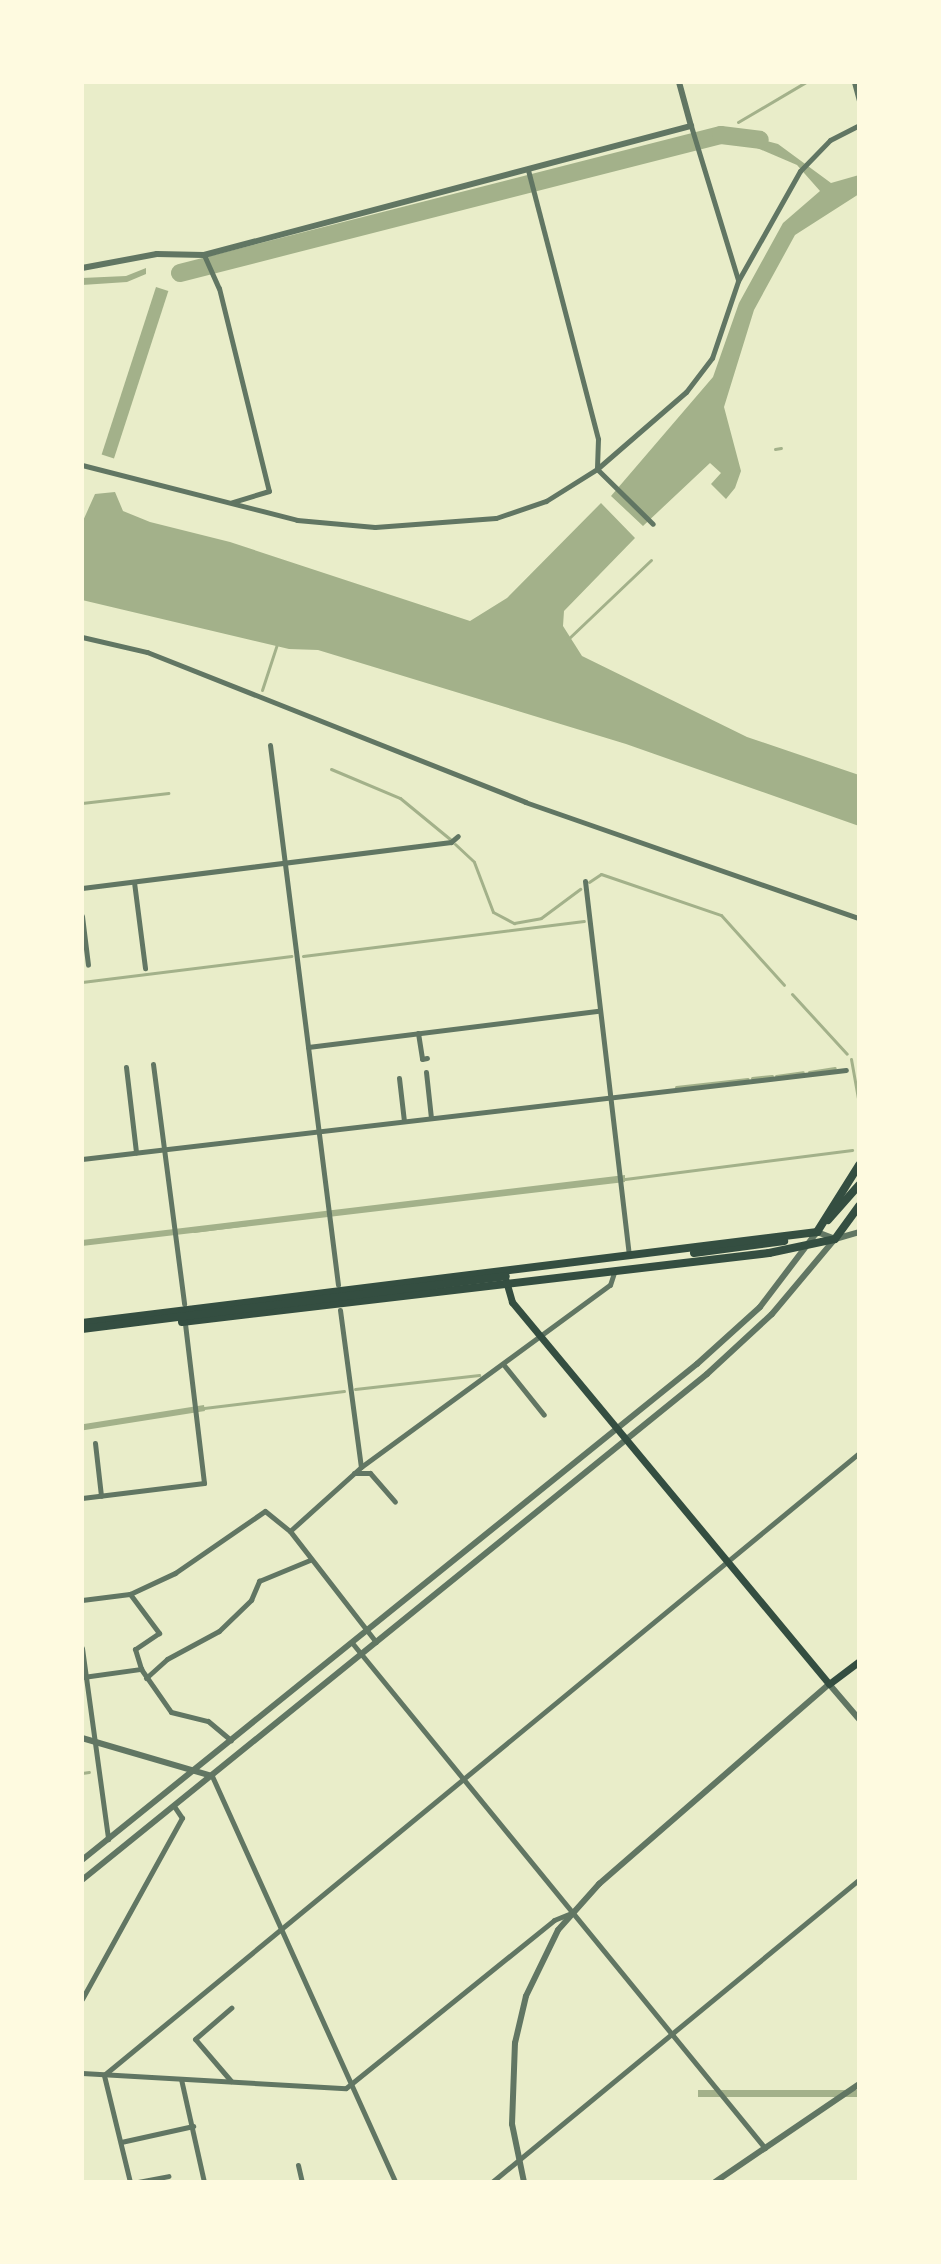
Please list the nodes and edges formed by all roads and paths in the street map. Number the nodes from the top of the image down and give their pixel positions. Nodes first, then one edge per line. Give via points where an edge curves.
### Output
1 (679, 82) edge
2 (854, 82) edge
3 (859, 101) edge
4 (859, 125) edge
5 (691, 126) junction
6 (528, 170) junction
7 (205, 258) junction
8 (82, 268) edge
9 (738, 281) junction
10 (82, 465) edge
11 (597, 469) junction
12 (231, 503) junction
13 (653, 524) dead end
14 (82, 637) edge
15 (270, 745) dead end
16 (458, 836) dead end
17 (285, 862) junction
18 (134, 881) junction
19 (585, 881) dead end
20 (82, 888) edge
21 (82, 916) edge
22 (859, 918) edge
23 (88, 965) dead end
24 (145, 968) dead end
25 (599, 1011) junction
26 (418, 1033) junction
27 (308, 1047) junction
28 (427, 1058) dead end
29 (153, 1064) dead end
30 (126, 1067) dead end
31 (846, 1070) dead end
32 (426, 1072) dead end
33 (399, 1078) dead end
34 (610, 1098) junction
35 (431, 1118) junction
36 (404, 1121) junction
37 (319, 1131) junction
38 (166, 1148) junction
39 (136, 1152) junction
40 (82, 1159) edge
41 (859, 1165) edge
42 (859, 1185) edge
43 (859, 1206) edge
44 (817, 1232) junction
45 (859, 1232) edge
46 (835, 1239) junction
47 (808, 1246) junction
48 (629, 1256) junction
49 (615, 1270) junction
50 (504, 1271) junction
51 (506, 1283) junction
52 (338, 1285) dead end
53 (184, 1304) dead end
54 (340, 1310) dead end
55 (185, 1322) junction
56 (82, 1328) edge
57 (541, 1337) junction
58 (503, 1364) junction
59 (544, 1415) dead end
60 (618, 1427) junction
61 (628, 1440) junction
62 (95, 1443) dead end
63 (859, 1453) edge
64 (361, 1467) junction
65 (354, 1473) junction
66 (101, 1496) junction
67 (82, 1498) edge
68 (395, 1502) dead end
69 (290, 1531) junction
70 (310, 1560) junction
71 (727, 1561) junction
72 (130, 1594) junction
73 (82, 1600) edge
74 (368, 1632) junction
75 (376, 1642) junction
76 (353, 1644) junction
77 (82, 1648) edge
78 (361, 1654) junction
79 (859, 1661) edge
80 (141, 1669) junction
81 (84, 1676) edge
82 (146, 1678) junction
83 (829, 1684) junction
84 (859, 1719) edge
85 (82, 1738) edge
86 (231, 1740) junction
87 (93, 1741) junction
88 (195, 1769) junction
89 (212, 1776) junction
90 (462, 1777) junction
91 (174, 1806) junction
92 (108, 1839) junction
93 (82, 1860) edge
94 (82, 1880) edge
95 (859, 1880) edge
96 (572, 1912) junction
97 (282, 1927) junction
98 (82, 1999) edge
99 (231, 2008) dead end
100 (673, 2034) junction
101 (82, 2073) edge
102 (104, 2075) junction
103 (181, 2079) junction
104 (232, 2082) junction
105 (859, 2084) edge
106 (352, 2085) junction
107 (193, 2126) junction
108 (121, 2142) junction
109 (766, 2148) junction
110 (518, 2160) junction
111 (298, 2165) dead end
112 (168, 2176) dead end
113 (130, 2182) edge
114 (138, 2182) edge
115 (204, 2182) edge
116 (302, 2182) edge
117 (395, 2182) edge
118 (492, 2182) edge
119 (524, 2182) edge
120 (715, 2182) edge

1 - 5 street
2 - 3 street
4 - 9 street via 815,154 800,171
5 - 6 street
5 - 9 street
6 - 7 street
6 - 11 street via 598,439
7 - 8 street via 157,254
7 - 12 street via 219,288 269,491
9 - 11 street via 712,358 686,392
10 - 12 street
11 - 12 street via 546,501 496,518 443,526 297,520
11 - 13 street
14 - 22 street via 147,652 525,802
15 - 17 street
16 - 17 street via 451,842
17 - 18 street
17 - 27 street
18 - 20 street
18 - 24 street
19 - 25 street
21 - 23 street
25 - 26 street
25 - 34 street
26 - 27 street
26 - 28 street via 422,1059
27 - 37 street
29 - 38 street
30 - 39 street
31 - 34 street
32 - 35 street
33 - 36 street
34 - 35 street
34 - 48 street
35 - 36 street
36 - 37 street
37 - 38 street
37 - 52 street
38 - 39 street
38 - 53 street
39 - 40 street
41 - 44 main road
42 - 56 main road via 828,1221 788,1240
43 - 46 main road
44 - 46 street
44 - 47 street
44 - 48 main road
45 - 46 street
46 - 47 main road
46 - 61 street via 747,1339
47 - 49 main road
47 - 60 street via 738,1329
48 - 50 main road
49 - 51 main road
49 - 57 street via 610,1285
50 - 51 main road
50 - 56 main road
51 - 55 main road
51 - 57 main road via 512,1302
54 - 64 street
55 - 56 main road
55 - 66 street via 204,1483
57 - 58 street
57 - 60 main road
58 - 59 street
58 - 64 street
60 - 61 main road
60 - 74 street
61 - 71 main road
61 - 75 street
62 - 66 street
63 - 71 street
64 - 65 street
65 - 68 street via 370,1473
65 - 69 street
66 - 67 street
69 - 70 street
69 - 72 street via 265,1511 175,1573
70 - 74 street
70 - 82 street via 259,1581 251,1600 219,1631 167,1659
71 - 83 main road
71 - 90 street
72 - 73 street
72 - 80 street via 159,1633 135,1649
74 - 75 street
74 - 76 street
75 - 78 street
76 - 78 street
76 - 86 street
77 - 81 street
78 - 89 street
78 - 90 street
79 - 83 main road
80 - 81 street
80 - 82 street
81 - 87 street
82 - 86 street via 171,1712 208,1721
83 - 84 street
83 - 96 street
85 - 87 street
86 - 88 street
87 - 88 street
87 - 92 street
88 - 89 street
88 - 92 street
89 - 91 street
89 - 97 street
90 - 96 street
90 - 97 street
91 - 94 street
91 - 98 street via 182,1818
92 - 93 street
95 - 100 street
96 - 100 street
96 - 106 street via 554,1920
96 - 110 street via 539,1963 519,2019 510,2088
97 - 102 street
97 - 106 street
99 - 104 street via 195,2039
100 - 109 street
100 - 110 street
101 - 102 street
102 - 103 street
102 - 108 street
103 - 104 street
103 - 107 street
104 - 106 street
105 - 109 street
106 - 117 street
107 - 108 street
107 - 115 street
108 - 113 street
109 - 120 street
110 - 118 street
110 - 119 street
111 - 116 street
112 - 114 street

